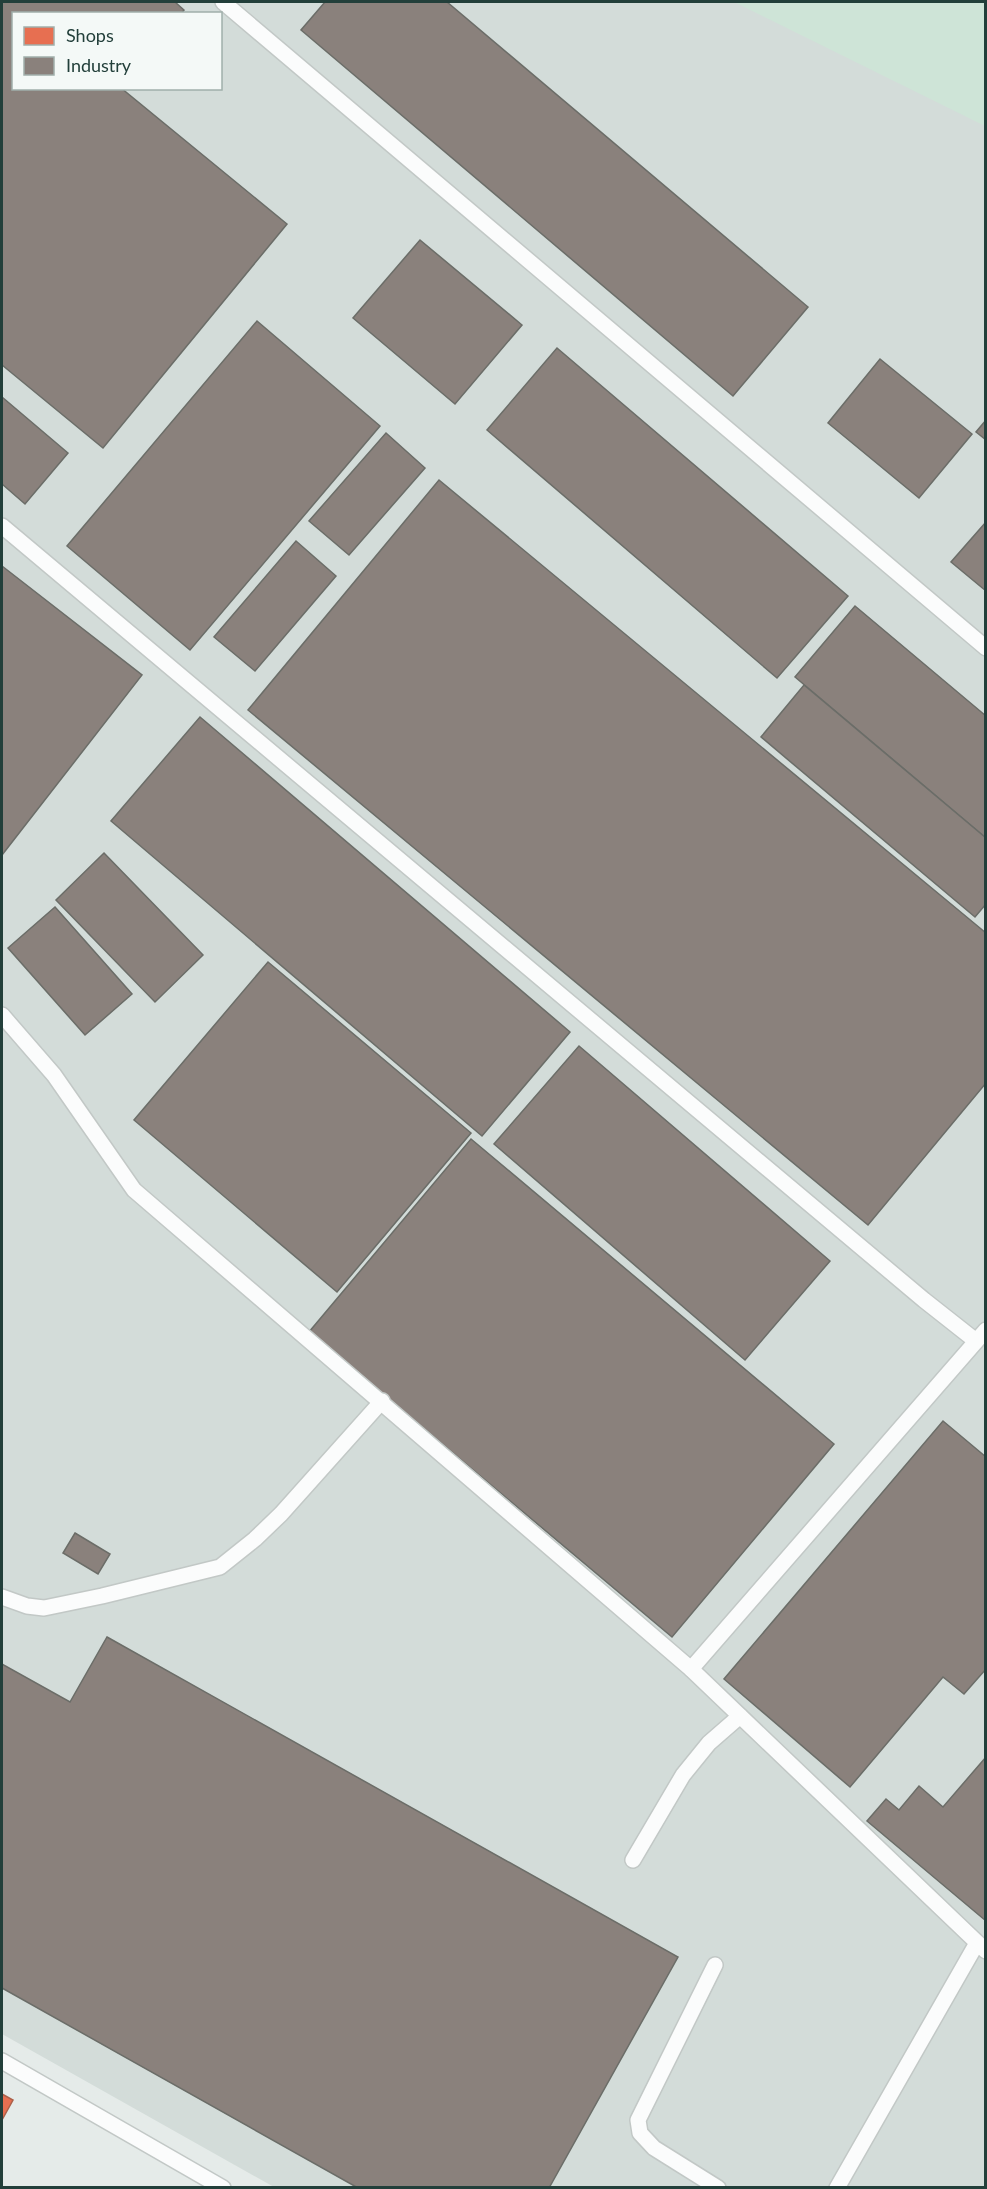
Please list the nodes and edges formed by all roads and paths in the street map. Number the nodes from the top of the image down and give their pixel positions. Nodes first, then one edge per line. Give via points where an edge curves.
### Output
1 (223, 2) edge
2 (2, 526) edge
3 (986, 648) edge
4 (2, 1015) edge
5 (981, 1336) edge
6 (382, 1401) junction
7 (2, 1597) edge
8 (691, 1669) junction
9 (740, 1716) junction
10 (633, 1860) dead end
11 (981, 1947) edge
12 (716, 1965) dead end
13 (2, 2061) edge
14 (223, 2187) edge
15 (718, 2187) edge
16 (837, 2187) edge

1 - 3 lane
2 - 5 lane via 924,1300
4 - 6 lane via 54,1075 134,1190
5 - 8 lane
6 - 7 lane via 281,1514 220,1567 44,1608
6 - 8 lane
8 - 9 lane
9 - 10 lane via 709,1743 683,1775
9 - 11 lane
11 - 16 lane
12 - 15 lane via 638,2120 639,2133 654,2148
13 - 14 lane

